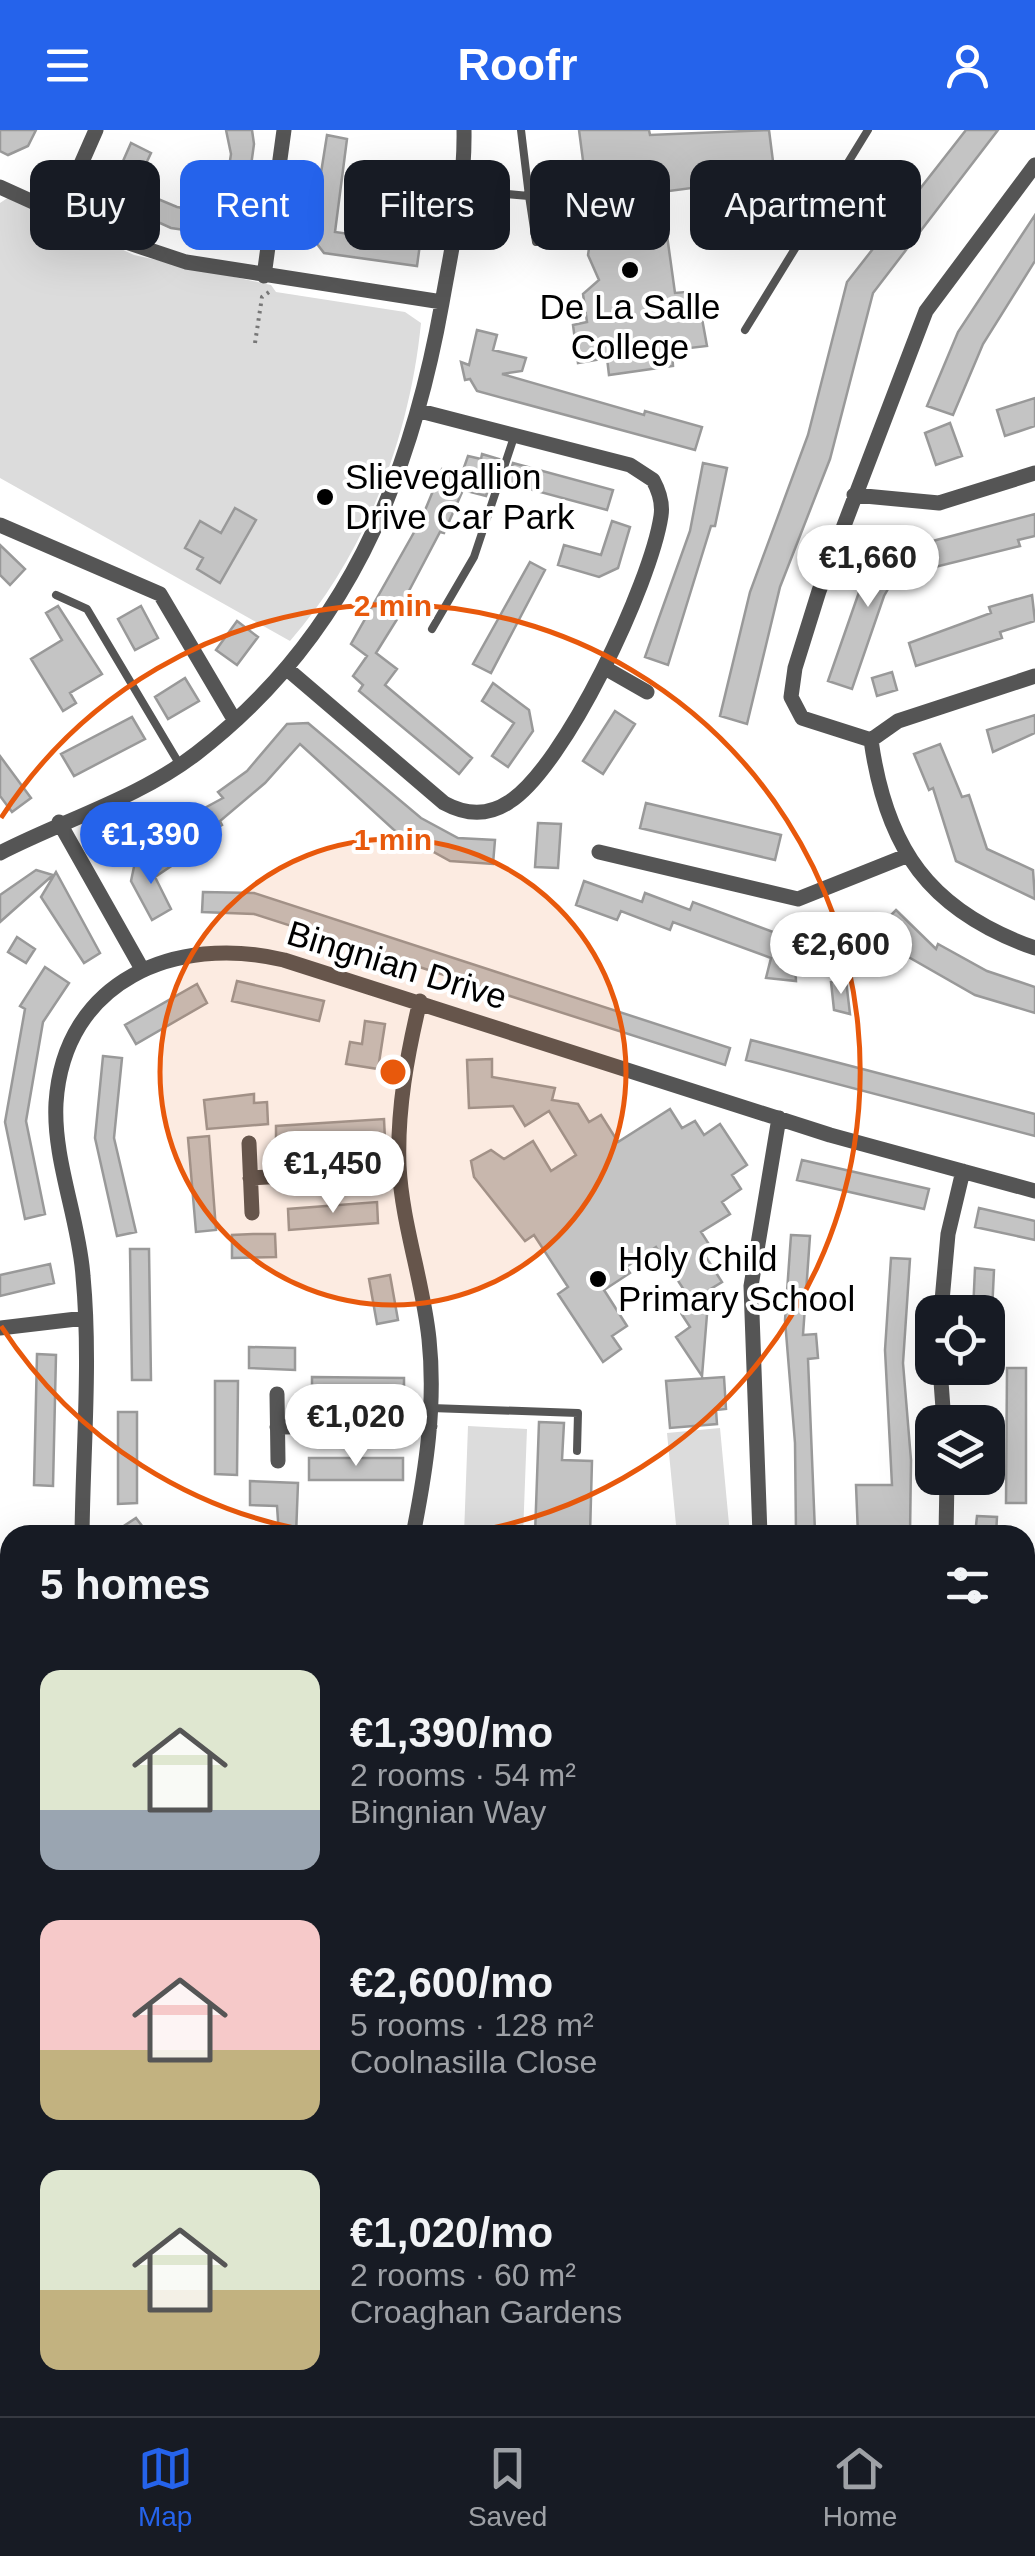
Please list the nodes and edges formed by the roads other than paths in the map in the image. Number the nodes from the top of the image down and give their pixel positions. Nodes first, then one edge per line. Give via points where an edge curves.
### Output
1 (96, 130) edge
2 (284, 130) edge
3 (464, 130) edge
4 (521, 130) edge
5 (868, 130) edge
6 (83, 160) edge
7 (463, 160) edge
8 (1035, 165) edge
9 (0, 186) edge
10 (510, 194) edge
11 (529, 196) junction
12 (30, 200) edge
13 (530, 203) edge
14 (150, 250) edge
15 (451, 250) edge
16 (269, 282) junction
17 (442, 302) junction
18 (745, 330) dead end
19 (420, 410) junction
20 (515, 434) junction
21 (1035, 473) edge
22 (854, 495) junction
23 (0, 525) edge
24 (56, 595) dead end
25 (432, 629) dead end
26 (286, 668) junction
27 (605, 668) junction
28 (1035, 676) edge
29 (647, 692) dead end
30 (235, 721) junction
31 (871, 740) junction
32 (180, 765) junction
33 (59, 822) junction
34 (599, 852) dead end
35 (0, 853) edge
36 (906, 856) junction
37 (1035, 948) edge
38 (142, 969) junction
39 (420, 1001) junction
40 (779, 1118) junction
41 (249, 1143) dead end
42 (400, 1170) junction
43 (962, 1172) junction
44 (250, 1178) junction
45 (1035, 1191) edge
46 (252, 1213) dead end
47 (942, 1295) edge
48 (85, 1318) junction
49 (0, 1328) edge
50 (277, 1394) dead end
51 (430, 1408) junction
52 (430, 1426) junction
53 (277, 1427) junction
54 (577, 1451) dead end
55 (278, 1461) dead end
56 (947, 1495) edge
57 (82, 1525) edge
58 (415, 1525) edge
59 (760, 1525) edge
60 (946, 1525) edge

1 - 6 street
2 - 16 street
3 - 7 street
4 - 11 lane
5 - 18 lane
8 - 22 street via 935,293
9 - 12 street
10 - 11 lane
11 - 13 lane
14 - 16 street
15 - 17 street
16 - 17 street
17 - 19 street
19 - 20 street
19 - 26 street via 376,528
20 - 25 lane via 474,557
20 - 27 street via 630,465 658,490 661,518
21 - 22 street via 939,502
22 - 31 street via 804,637 791,697 793,709 812,724
23 - 30 street via 160,594
24 - 32 lane via 88,609
26 - 27 street via 444,803 476,813 499,808 527,788
26 - 30 street
27 - 29 street
28 - 31 street via 898,721
30 - 32 street
31 - 36 street via 884,806
32 - 33 street
33 - 35 street
33 - 38 street
34 - 36 street via 798,899
36 - 37 street via 951,904
38 - 39 street, Bingnian Drive via 195,952 252,952
38 - 48 street, Bingnian Drive via 83,1022 60,1074 56,1107
39 - 40 street, Bingnian Drive
39 - 42 street via 403,1078
40 - 43 street, Bingnian Drive
40 - 59 street via 752,1286
41 - 44 street
42 - 44 street
42 - 51 street via 424,1301
43 - 45 street, Bingnian Drive
43 - 47 street
44 - 46 street
48 - 49 street
48 - 57 street, Bingnian Drive
50 - 53 street
51 - 52 street
51 - 54 lane via 578,1413
52 - 53 street
52 - 58 street
53 - 55 street
56 - 60 street

